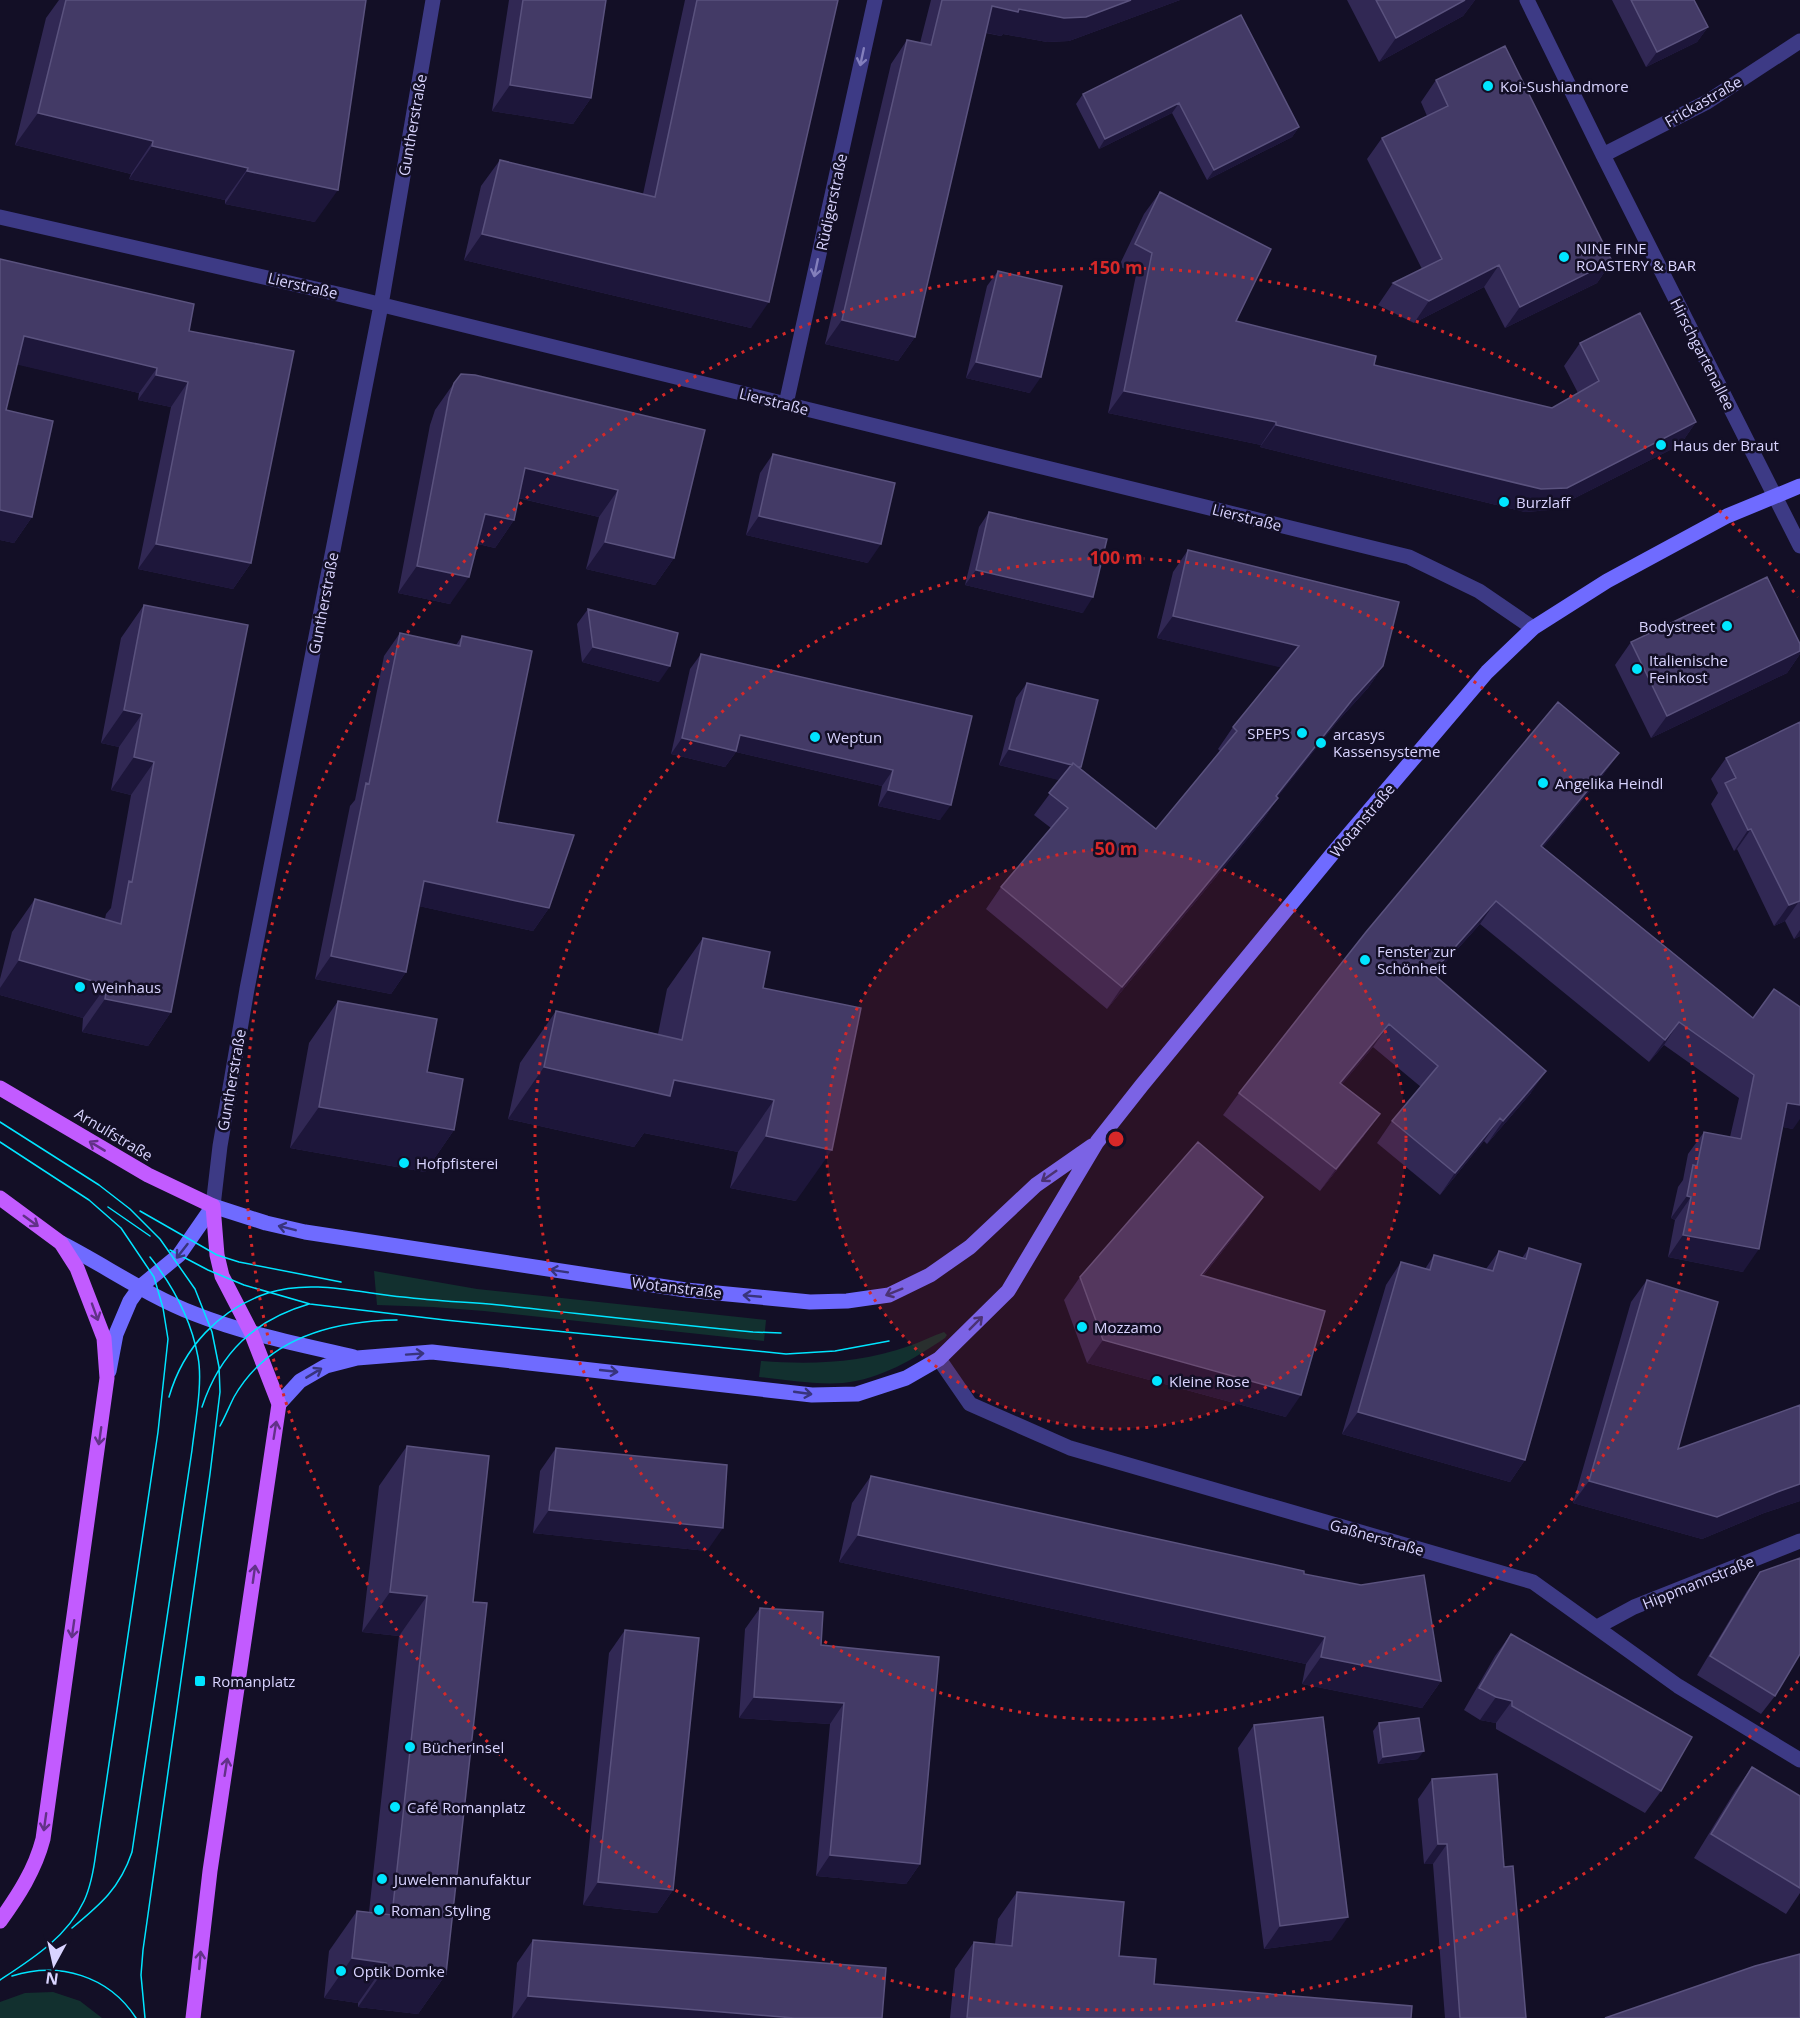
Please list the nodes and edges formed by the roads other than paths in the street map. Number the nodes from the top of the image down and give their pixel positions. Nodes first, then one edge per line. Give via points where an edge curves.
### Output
1 (432, 0) edge
2 (875, 0) edge
3 (1527, 0) edge
4 (1800, 41) edge
5 (1603, 155) junction
6 (0, 217) edge
7 (381, 305) junction
8 (786, 404) junction
9 (1800, 486) edge
10 (1775, 497) junction
11 (1800, 546) edge
12 (1533, 628) junction
13 (0, 1088) edge
14 (1097, 1142) junction
15 (0, 1198) edge
16 (213, 1206) junction
17 (61, 1243) junction
18 (140, 1287) junction
19 (251, 1332) junction
20 (357, 1358) junction
21 (939, 1359) junction
22 (107, 1378) junction
23 (279, 1404) junction
24 (1800, 1541) edge
25 (1597, 1627) junction
26 (1800, 1760) edge
27 (0, 1921) edge
28 (193, 2018) edge

1 - 7 street, Guntherstraße
2 -> 8 street, Rüdigerstraße
3 - 5 street, Hirschgartenallee
4 - 5 street, Frickastraße via 1707,102
5 - 10 street, Hirschgartenallee
6 - 7 street, Lierstraße
7 - 8 street, Lierstraße
7 - 16 street, Guntherstraße via 251,968
8 - 12 street, Lierstraße via 1409,557 1479,591
9 - 10 main road, Wotanstraße
10 - 11 street, Hirschgartenallee
10 - 12 main road, Wotanstraße via 1727,516 1606,581
12 - 14 main road, Wotanstraße via 1487,672
16 -> 13 main road, Arnulfstraße via 148,1175
14 -> 16 main road, Wotanstraße via 1036,1185 970,1247 930,1275 890,1295 847,1301 810,1302 675,1288 305,1232
21 -> 14 main road, Wotanstraße via 1008,1291
15 -> 17 main road
16 -> 18 main road via 175,1260
16 - 19 main road via 222,1276
17 - 18 main road
17 -> 22 main road via 81,1277 104,1338
18 - 19 main road via 195,1314
18 - 22 main road via 123,1314
19 - 20 main road, Wotanstraße
19 - 23 main road
20 -> 21 main road, Wotanstraße via 432,1352 812,1395 857,1394 906,1378
23 -> 20 main road, Wotanstraße via 300,1381 326,1366
21 - 25 street, Gaßnerstraße via 970,1404 1070,1448 1533,1582
22 -> 27 main road via 43,1839 30,1874
28 -> 23 main road via 210,1871
24 - 25 street, Hippmannstraße via 1634,1607
25 - 26 street, Gaßnerstraße via 1678,1686

